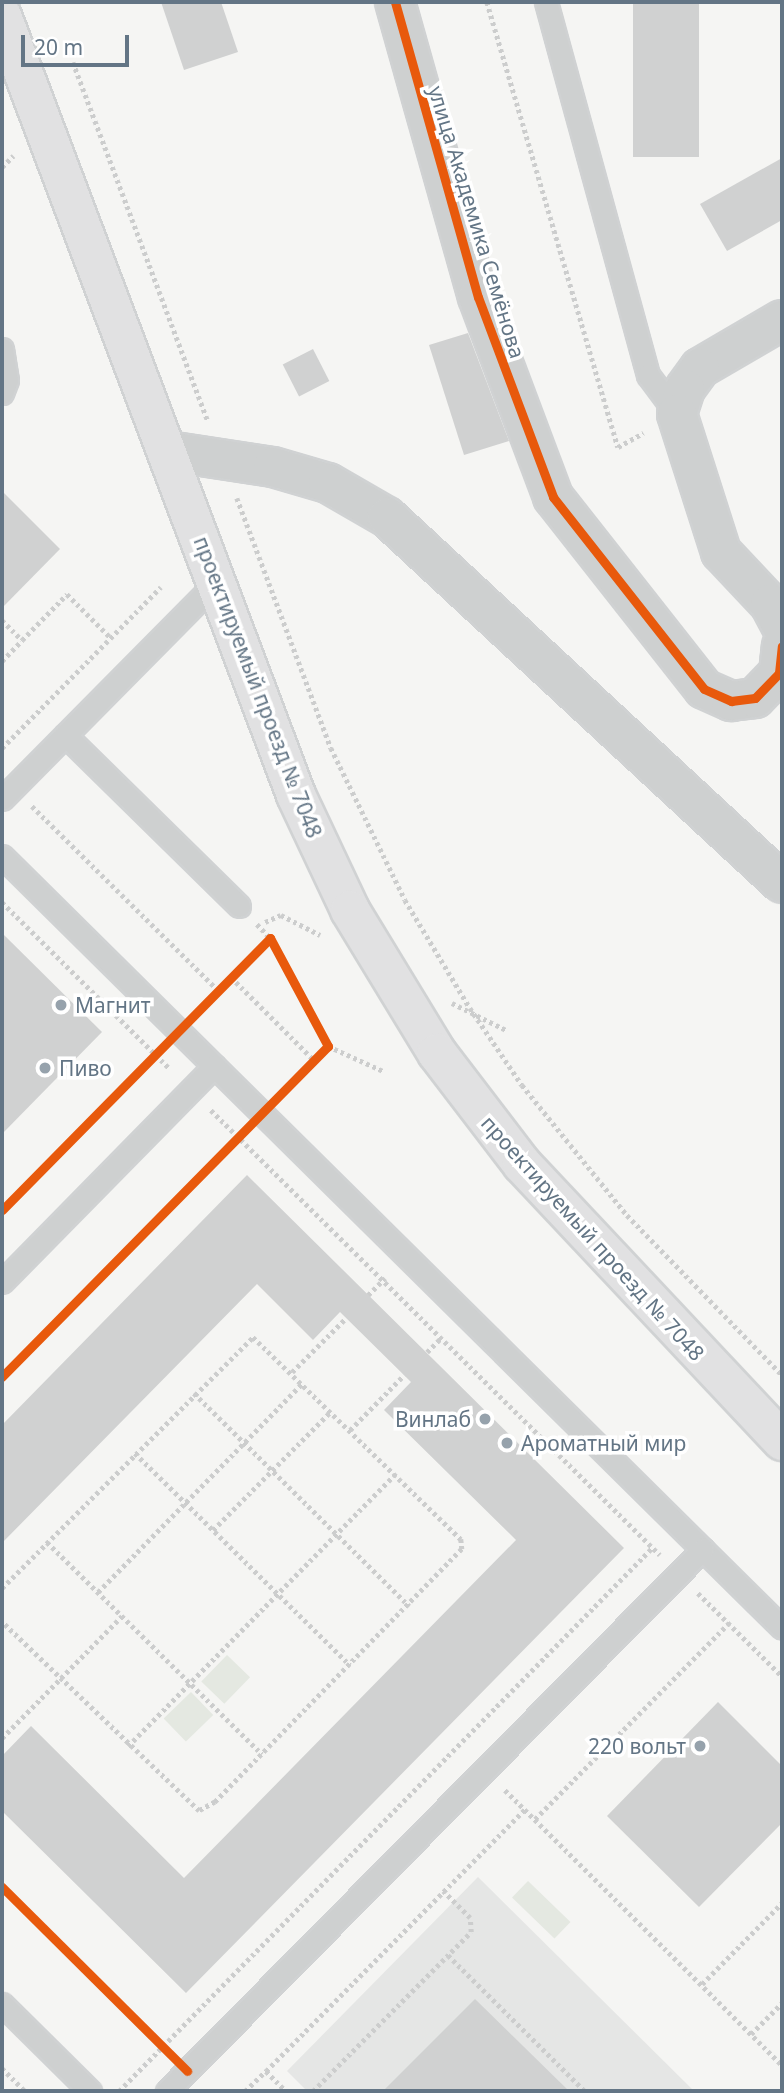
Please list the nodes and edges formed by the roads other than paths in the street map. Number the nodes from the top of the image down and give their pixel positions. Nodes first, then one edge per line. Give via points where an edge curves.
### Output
1 (395, 2) edge
2 (546, 2) edge
3 (2, 16) edge
4 (782, 320) edge
5 (2, 349) edge
6 (2, 393) edge
7 (681, 402) junction
8 (168, 451) junction
9 (216, 583) junction
10 (782, 627) edge
11 (782, 646) edge
12 (65, 735) junction
13 (8, 794) edge
14 (2, 856) edge
15 (782, 883) edge
16 (239, 906) dead end
17 (214, 1066) junction
18 (2, 1282) edge
19 (782, 1441) edge
20 (702, 1549) junction
21 (782, 1628) edge
22 (2, 2004) edge
23 (90, 2091) edge
24 (167, 2091) edge

1 - 11 street, улица Академика Семёнова via 478,297 553,497 704,689 731,701 755,698 779,673
2 - 7 lane via 649,375
3 - 8 main road, проектируемый проезд № 7048
4 - 7 street via 700,368
5 - 6 lane via 8,380
7 - 10 street via 721,552 770,604
8 - 9 main road, проектируемый проезд № 7048
8 - 15 street via 273,467 328,483 387,517
9 - 12 lane
9 - 19 main road, проектируемый проезд № 7048 via 296,795 350,910 422,1030 522,1164
12 - 13 lane
12 - 16 lane
14 - 17 lane
17 - 18 lane
17 - 20 lane
20 - 21 lane
20 - 24 lane
22 - 23 lane

